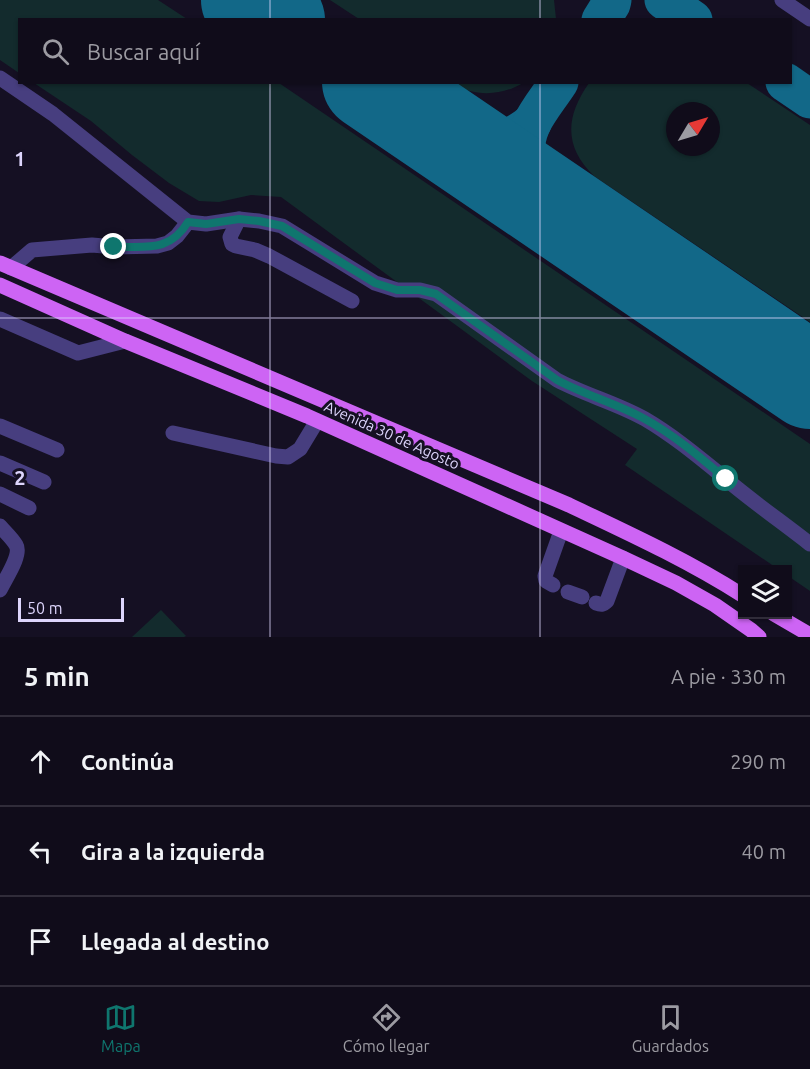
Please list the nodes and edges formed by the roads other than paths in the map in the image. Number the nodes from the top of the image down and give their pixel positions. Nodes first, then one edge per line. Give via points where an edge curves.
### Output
1 (782, 0) edge
2 (810, 19) edge
3 (0, 78) edge
4 (239, 219) junction
5 (188, 222) junction
6 (6, 265) edge
7 (0, 285) edge
8 (352, 302) dead end
9 (0, 320) edge
10 (125, 341) junction
11 (317, 421) junction
12 (0, 426) edge
13 (173, 433) dead end
14 (57, 450) dead end
15 (0, 463) edge
16 (44, 482) dead end
17 (0, 494) edge
18 (29, 508) dead end
19 (0, 526) edge
20 (561, 531) junction
21 (810, 544) edge
22 (623, 558) junction
23 (553, 585) dead end
24 (0, 590) edge
25 (738, 593) edge
26 (582, 597) dead end
27 (781, 619) edge
28 (789, 624) junction
29 (810, 635) edge
30 (759, 637) edge
31 (802, 637) edge

1 - 2 street
3 - 5 street via 53,114
4 - 5 street via 206,224
4 - 8 street via 230,237 232,244 269,256
4 - 21 street via 282,226 375,283 436,294 557,380 644,418 672,436
5 - 6 street via 168,243 157,246 92,245 32,250
6 - 25 main road, Avenida 30 de Agosto via 569,505 685,561
7 - 10 main road, Avenida 30 de Agosto
9 - 10 street via 78,353
10 - 11 main road, Avenida 30 de Agosto
11 - 13 street via 300,449 288,457
11 - 20 main road, Avenida 30 de Agosto
12 - 14 street
15 - 16 street
17 - 18 street
19 - 24 street via 18,550
20 - 22 main road, Avenida 30 de Agosto
20 - 23 street via 545,576
22 - 26 street via 604,604
22 - 30 main road, Avenida 30 de Agosto via 715,605
27 - 28 main road
28 - 29 main road
28 - 31 main road

